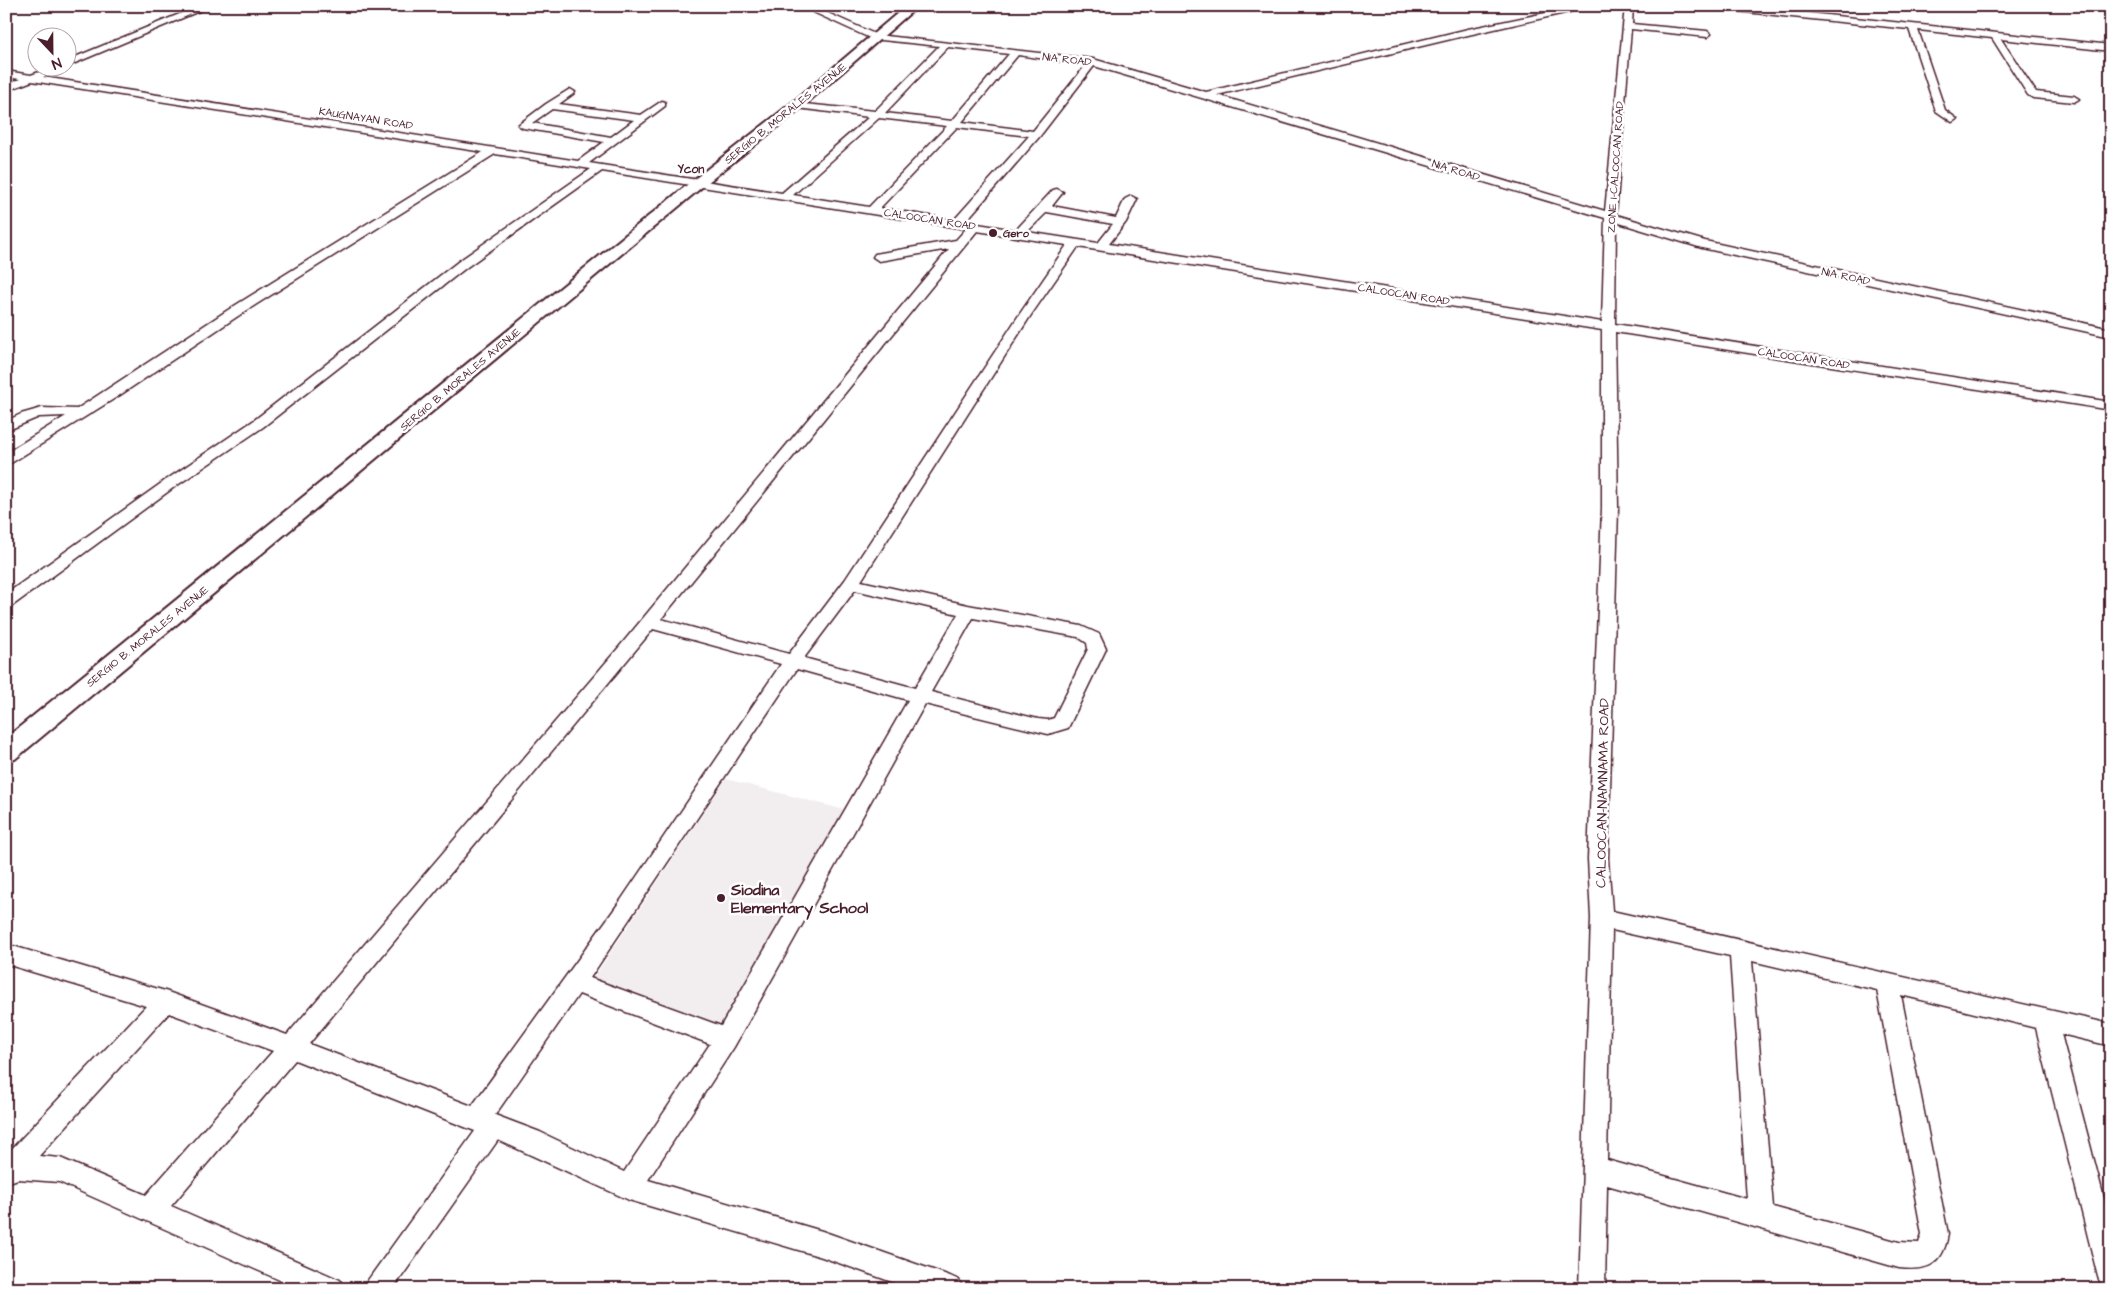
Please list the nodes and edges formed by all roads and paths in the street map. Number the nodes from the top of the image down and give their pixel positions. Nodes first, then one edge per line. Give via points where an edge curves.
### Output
1 (207, 6) edge
2 (804, 6) edge
3 (913, 6) edge
4 (1592, 6) edge
5 (1629, 6) edge
6 (1715, 6) edge
7 (1833, 6) edge
8 (1836, 19) junction
9 (1627, 26) junction
10 (1914, 27) junction
11 (1707, 34) dead end
12 (1995, 36) junction
13 (875, 37) junction
14 (945, 46) junction
15 (2107, 48) edge
16 (1016, 52) junction
17 (2111, 56) edge
18 (78, 59) edge
19 (1093, 62) junction
20 (6, 74) edge
21 (28, 78) edge
22 (31, 78) joint
23 (6, 88) edge
24 (570, 92) dead end
25 (1207, 95) junction
26 (2074, 99) dead end
27 (662, 104) dead end
28 (797, 105) junction
29 (550, 106) junction
30 (878, 114) junction
31 (643, 118) junction
32 (1952, 119) dead end
33 (955, 124) junction
34 (1036, 134) junction
35 (613, 140) junction
36 (493, 151) junction
37 (579, 165) junction
38 (600, 168) junction
39 (697, 184) junction
40 (1057, 192) dead end
41 (785, 196) junction
42 (1131, 199) dead end
43 (1044, 208) junction
44 (872, 210) junction
45 (1611, 217) junction
46 (1120, 222) junction
47 (966, 225) junction
48 (1019, 233) junction
49 (1076, 242) junction
50 (961, 243) junction
51 (1102, 246) junction
52 (879, 257) dead end
53 (1608, 327) junction
54 (2111, 333) edge
55 (2111, 406) edge
56 (80, 414) junction
57 (6, 427) edge
58 (6, 460) edge
59 (851, 584) junction
60 (6, 602) edge
61 (968, 611) junction
62 (649, 622) junction
63 (792, 662) junction
64 (919, 696) junction
65 (6, 752) edge
66 (1602, 918) junction
67 (1740, 949) junction
68 (6, 954) edge
69 (574, 982) junction
70 (1887, 982) junction
71 (165, 1001) junction
72 (2046, 1021) junction
73 (2111, 1035) edge
74 (726, 1039) junction
75 (293, 1047) junction
76 (485, 1123) junction
77 (9, 1169) edge
78 (1594, 1169) junction
79 (629, 1186) junction
80 (150, 1210) junction
81 (1761, 1217) junction
82 (2111, 1276) edge
83 (331, 1289) edge
84 (376, 1289) edge
85 (950, 1289) edge
86 (1592, 1289) edge

1 - 18 street
2 - 13 street, NIA ROAD
3 - 13 main road, SERGIO B. MORALES AVENUE
4 - 25 street via 1468,32
5 - 9 street, ZONE I-CALOOCAN ROAD
6 - 8 street
7 - 8 street
8 - 10 street
9 - 11 street
9 - 45 street, ZONE I-CALOOCAN ROAD
10 - 12 street
10 - 32 street via 1942,111
12 - 15 street
12 - 26 street via 2033,95
13 - 14 street, NIA ROAD
13 - 28 main road, SERGIO B. MORALES AVENUE
14 - 16 street, NIA ROAD
14 - 30 street
15 - 17 street
16 - 19 street, NIA ROAD
16 - 33 street
19 - 25 street, NIA ROAD
19 - 34 street
20 - 21 street, KAUGNAYAN ROAD
22 - 23 street
22 - 36 street, KAUGNAYAN ROAD
24 - 29 street
25 - 45 street, NIA ROAD
27 - 31 street
28 - 30 street
28 - 39 main road, SERGIO B. MORALES AVENUE
29 - 31 street
29 - 35 street via 523,125
30 - 33 street
30 - 41 street
31 - 35 street
33 - 34 street
33 - 44 street
34 - 47 street
35 - 37 street
36 - 37 street, KAUGNAYAN ROAD
36 - 56 street via 236,311
37 - 38 street, KAUGNAYAN ROAD
38 - 39 street, KAUGNAYAN ROAD
38 - 60 street via 463,264 258,424
39 - 41 street, CALOOCAN ROAD
39 - 65 main road, SERGIO B. MORALES AVENUE
40 - 43 street
41 - 44 street, CALOOCAN ROAD
42 - 46 street
43 - 46 street
43 - 48 street
44 - 47 street, CALOOCAN ROAD
45 - 53 street, ZONE I-CALOOCAN ROAD
45 - 54 street, NIA ROAD via 1732,252
46 - 51 street
47 - 48 street, CALOOCAN ROAD
47 - 50 street
48 - 49 street, CALOOCAN ROAD
49 - 51 street, CALOOCAN ROAD
49 - 59 street via 1025,314
50 - 52 street
50 - 62 street
51 - 53 street, CALOOCAN ROAD
53 - 55 street, CALOOCAN ROAD
53 - 66 street, CALOOCAN-NAMNAMA ROAD via 1610,508 1598,859
56 - 57 street via 41,410
56 - 58 street
59 - 61 street
59 - 63 street
61 - 64 street
61 - 64 street via 1092,636 1097,642 1097,649 1061,722 1048,727 1038,726
62 - 63 street
62 - 75 street
63 - 64 street
63 - 69 street
64 - 74 street
66 - 67 street
66 - 78 street, CALOOCAN-NAMNAMA ROAD
67 - 70 street
67 - 81 street
68 - 71 street
69 - 74 street
69 - 76 street
70 - 72 street
70 - 81 street via 1935,1234 1934,1246 1918,1257 1899,1255
71 - 75 street
71 - 77 street
72 - 73 street
72 - 82 street
74 - 79 street
75 - 76 street
75 - 80 street
76 - 79 street
76 - 84 street
77 - 80 street via 60,1170
78 - 81 street
78 - 86 street, CALOOCAN-NAMNAMA ROAD
79 - 85 street via 822,1244
80 - 83 street

